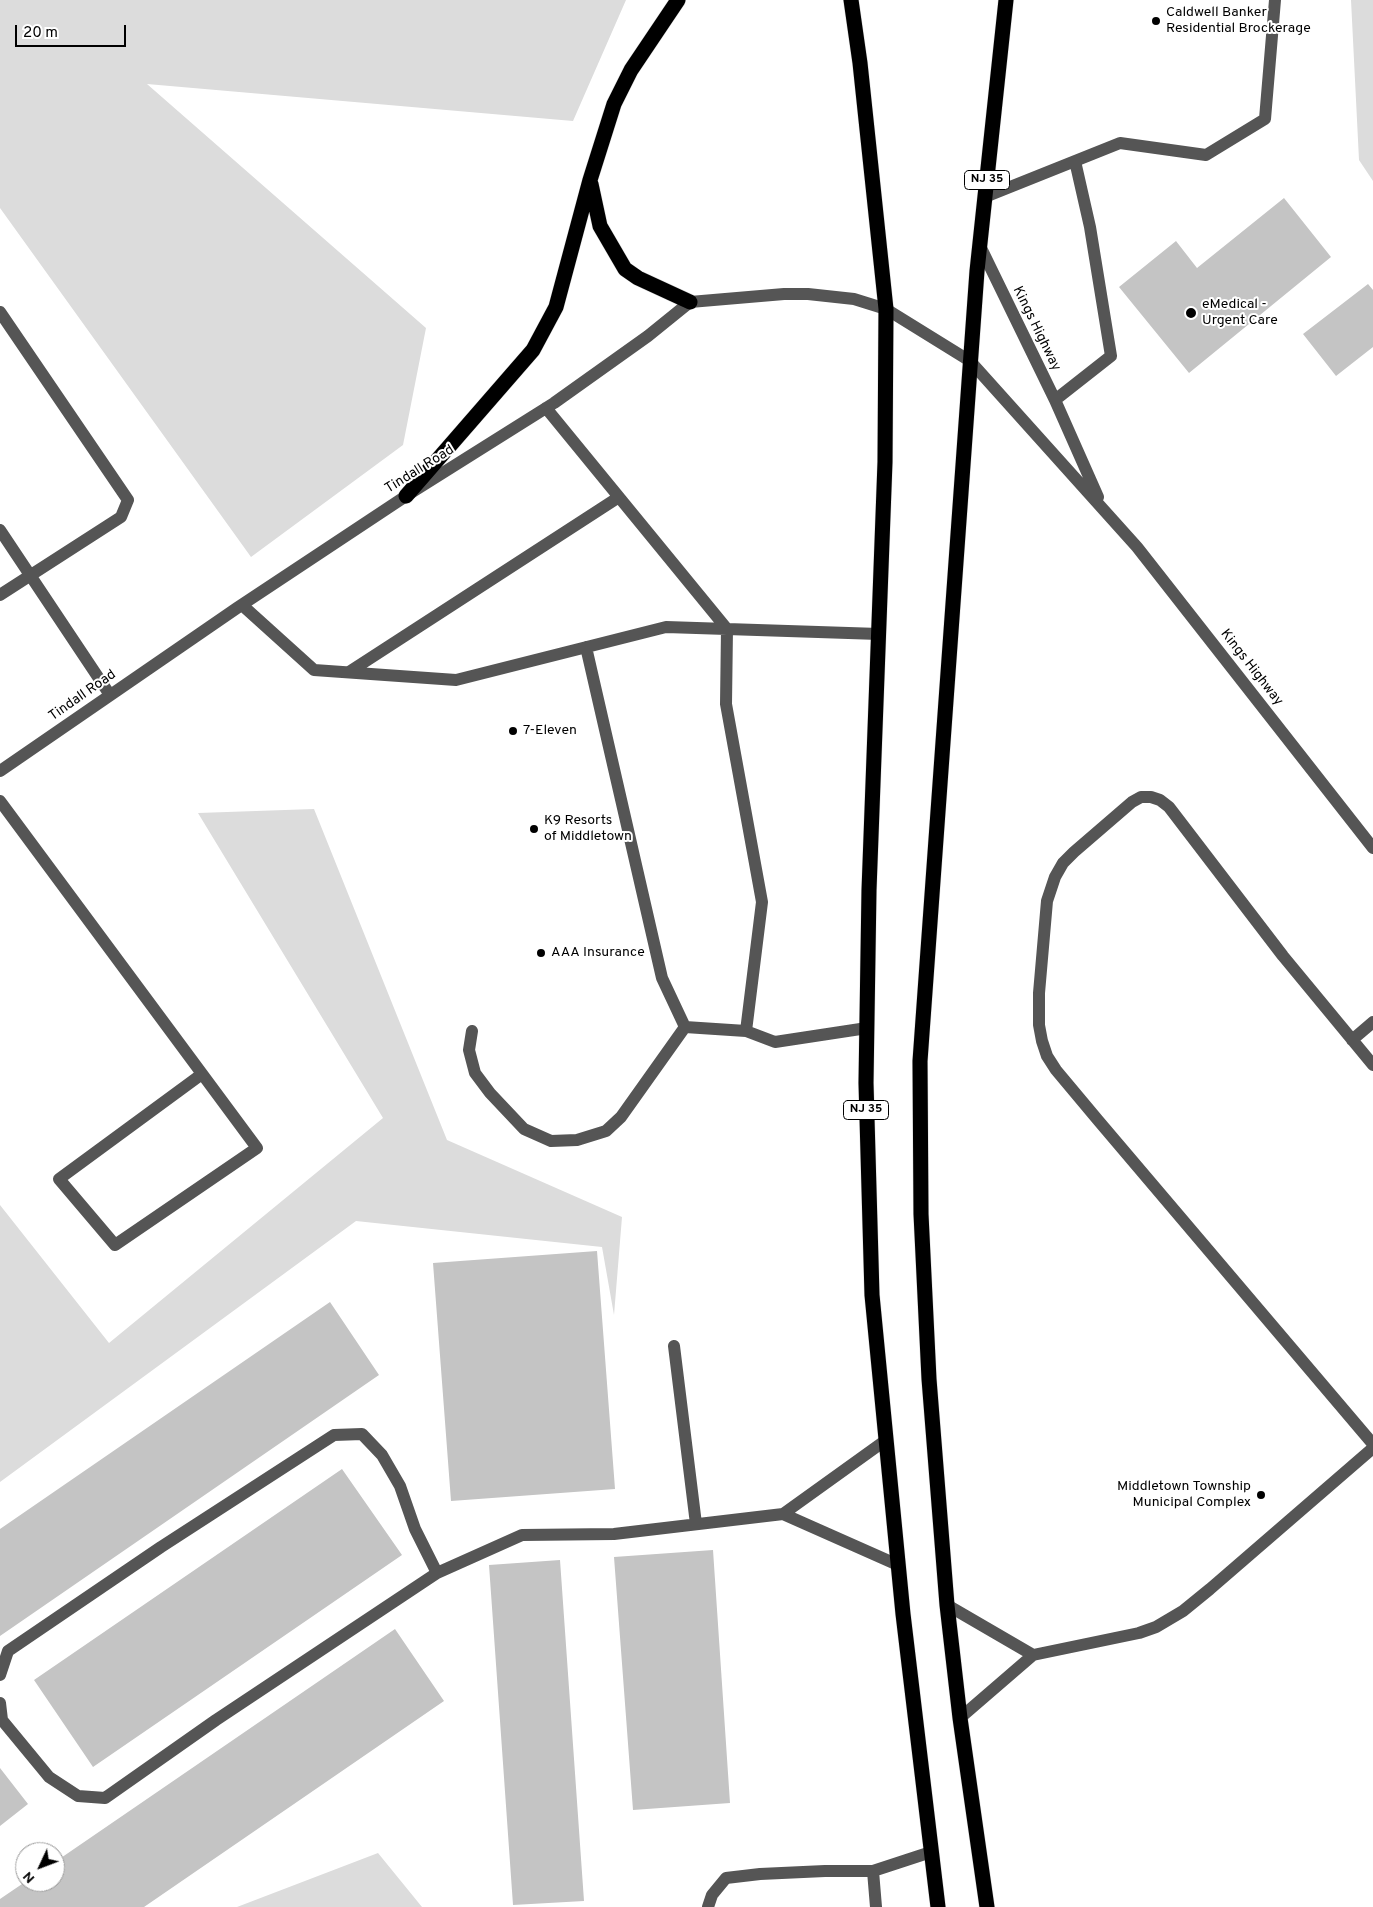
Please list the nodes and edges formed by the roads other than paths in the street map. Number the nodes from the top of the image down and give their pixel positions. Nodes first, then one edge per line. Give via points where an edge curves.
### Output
1 (678, 0) edge
2 (851, 0) edge
3 (1006, 0) edge
4 (1275, 0) edge
5 (1075, 161) junction
6 (590, 180) junction
7 (985, 197) junction
8 (980, 244) junction
9 (690, 302) junction
10 (886, 309) junction
11 (0, 312) edge
12 (970, 361) junction
13 (1055, 400) junction
14 (546, 408) junction
15 (406, 496) junction
16 (619, 497) junction
17 (1103, 508) junction
18 (0, 530) edge
19 (30, 574) junction
20 (0, 595) edge
21 (242, 605) junction
22 (727, 629) junction
23 (879, 634) junction
24 (586, 647) junction
25 (349, 672) junction
26 (110, 695) junction
27 (0, 771) edge
28 (0, 800) edge
29 (1373, 848) edge
30 (1373, 1022) edge
31 (685, 1027) junction
32 (867, 1028) junction
33 (472, 1031) dead end
34 (746, 1031) junction
35 (1352, 1040) junction
36 (1373, 1065) edge
37 (202, 1074) junction
38 (674, 1346) dead end
39 (886, 1440) junction
40 (1373, 1444) edge
41 (1373, 1448) edge
42 (783, 1514) junction
43 (696, 1524) junction
44 (898, 1565) junction
45 (437, 1574) junction
46 (947, 1605) junction
47 (1033, 1655) junction
48 (0, 1675) edge
49 (0, 1704) edge
50 (960, 1718) junction
51 (932, 1852) junction
52 (873, 1872) junction
53 (708, 1907) edge
54 (876, 1907) edge
55 (938, 1907) edge
56 (988, 1907) edge

1 - 6 highway via 631,70 614,104
2 - 10 highway, NJ 35
3 - 7 highway, NJ 35
4 - 5 street via 1265,119 1206,155 1120,143
5 - 7 street
5 - 13 street via 1090,226 1110,356
6 - 9 highway via 600,226 625,269
6 - 15 highway via 556,307 533,350
7 - 8 highway, NJ 35
8 - 12 highway, NJ 35
8 - 13 street, Kings Highway
9 - 10 street via 808,294 854,299
9 - 14 street, Tindall Road
10 - 12 street, Kings Highway
10 - 23 highway, NJ 35
11 - 19 street via 128,500 121,517
12 - 17 street, Kings Highway
12 - 46 highway, NJ 35 via 920,1061 920,1214
13 - 17 street, Kings Highway
14 - 15 street, Tindall Road
14 - 16 street
15 - 21 street, Tindall Road
16 - 22 street
16 - 25 street
17 - 29 street, Kings Highway
18 - 19 street
19 - 20 street
19 - 26 street
21 - 25 street via 314,670
21 - 26 street, Tindall Road
22 - 23 street
22 - 24 street via 666,627
22 - 34 street via 726,704 762,902
23 - 32 highway, NJ 35
24 - 25 street via 456,680
24 - 31 street via 662,978
26 - 27 street, Tindall Road
28 - 37 street
30 - 35 street
31 - 33 street via 621,1117 606,1131 577,1140 552,1141 524,1129 475,1073 469,1050
31 - 34 street
32 - 34 street via 775,1042
32 - 39 highway, NJ 35 via 872,1296
35 - 36 street
35 - 40 street via 1160,800 1141,796 1063,863 1047,901 1039,1025 1047,1056
37 - 37 street via 59,1179 115,1245 257,1148
38 - 43 street
39 - 42 street
39 - 44 highway, NJ 35
41 - 47 street via 1210,1590 1172,1618 1122,1638
42 - 43 street
42 - 44 street
43 - 45 street via 614,1534 522,1535
44 - 51 highway, NJ 35
45 - 48 street via 414,1529 400,1486 382,1455 362,1434 334,1435 8,1651
45 - 49 street via 224,1714 105,1798 78,1796 49,1777 2,1720
46 - 47 street
46 - 50 highway, NJ 35
47 - 50 street
50 - 56 highway, NJ 35
51 - 52 street
51 - 55 highway, NJ 35
52 - 53 street via 825,1871 726,1878
52 - 54 street

